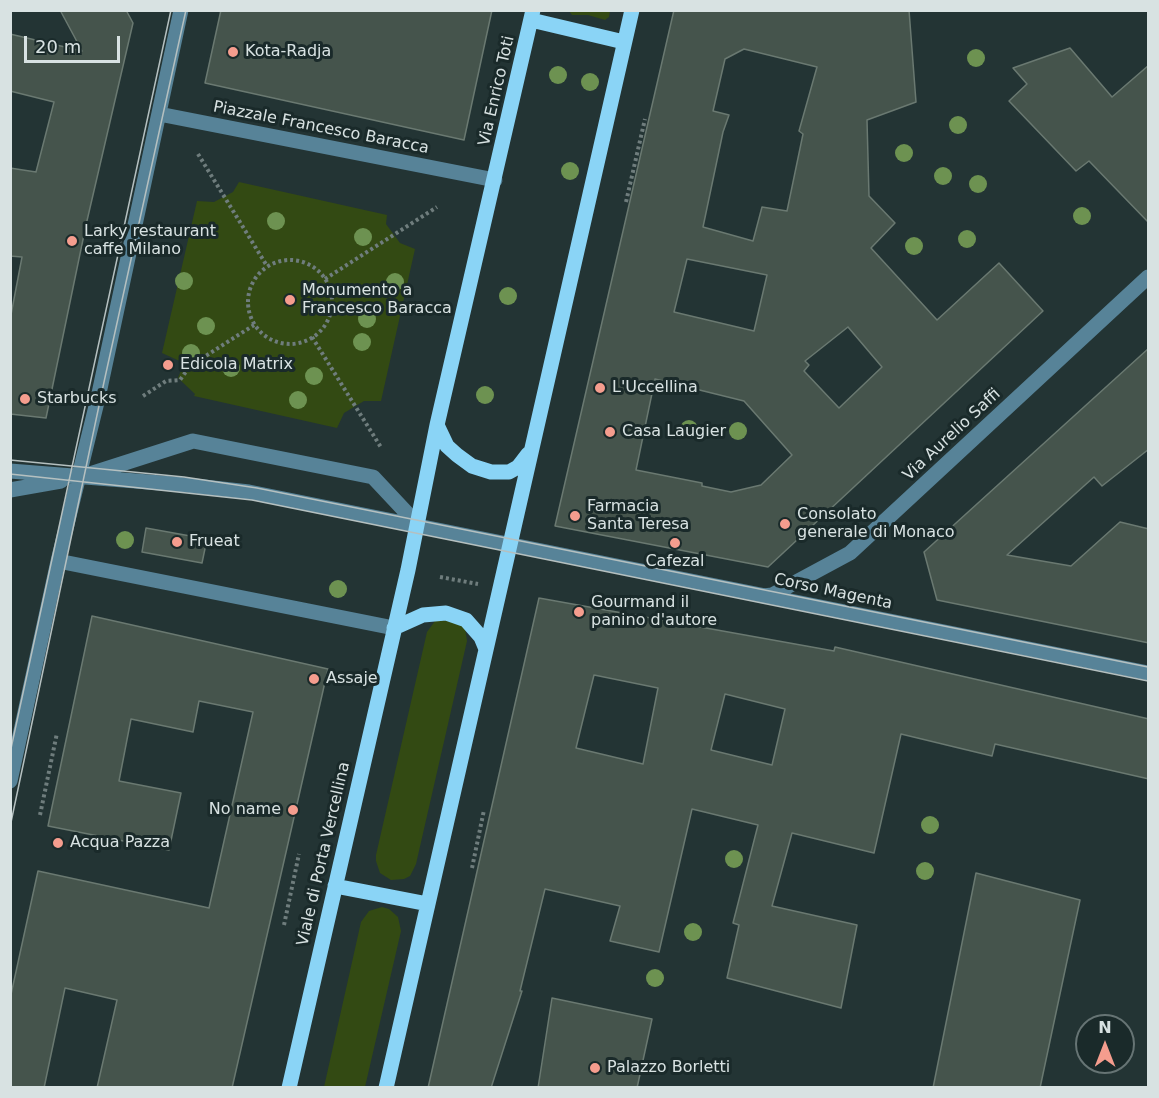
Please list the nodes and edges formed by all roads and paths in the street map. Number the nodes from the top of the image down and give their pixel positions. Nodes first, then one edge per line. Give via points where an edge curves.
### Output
1 (632, 10) edge
2 (178, 13) edge
3 (532, 15) edge
4 (624, 42) junction
5 (159, 114) junction
6 (645, 119) dead end
7 (198, 154) dead end
8 (495, 180) junction
9 (626, 202) dead end
10 (436, 207) dead end
11 (267, 266) junction
12 (1149, 277) edge
13 (325, 279) junction
14 (254, 325) junction
15 (312, 337) junction
16 (143, 396) dead end
17 (437, 425) junction
18 (382, 449) dead end
19 (532, 449) junction
20 (10, 471) edge
21 (78, 477) junction
22 (10, 490) edge
23 (417, 525) junction
24 (510, 545) junction
25 (58, 561) junction
26 (440, 577) dead end
27 (480, 584) dead end
28 (764, 596) junction
29 (394, 628) junction
30 (486, 649) junction
31 (1149, 674) edge
32 (57, 733) dead end
33 (10, 781) edge
34 (484, 810) dead end
35 (40, 815) dead end
36 (300, 854) dead end
37 (472, 868) dead end
38 (335, 886) junction
39 (428, 904) junction
40 (284, 925) dead end
41 (289, 1088) edge
42 (386, 1088) edge

1 - 4 main road
2 - 5 street
3 - 4 main road
3 - 8 main road, Via Enrico Toti
4 - 19 main road
5 - 8 street, Piazzale Francesco Baracca
5 - 21 street
6 - 9 path
7 - 11 path
8 - 17 main road
10 - 13 path
11 - 13 path via 301,261
11 - 14 path via 250,286 249,312
12 - 28 street, Via Aurelio Saffi via 850,553
13 - 15 path via 330,292 330,313
14 - 15 path via 274,341 287,344
14 - 16 path via 190,366 180,380 166,381
15 - 18 path
17 - 19 main road via 447,446 457,455 472,466 491,472 509,472 518,467
17 - 23 main road
19 - 24 main road
20 - 21 street
21 - 22 street
21 - 23 street via 230,489
21 - 23 street via 193,441 373,477
21 - 25 street
23 - 24 street
23 - 29 main road
24 - 28 street, Corso Magenta
24 - 30 main road
25 - 29 street
25 - 33 street
26 - 27 path
28 - 31 street, Corso Magenta
29 - 30 main road via 423,615 446,613 466,620
29 - 38 main road, Viale di Porta Vercellina
30 - 39 main road
32 - 35 path
34 - 37 path
36 - 40 path
38 - 39 main road
38 - 41 main road, Viale di Porta Vercellina
39 - 42 main road

